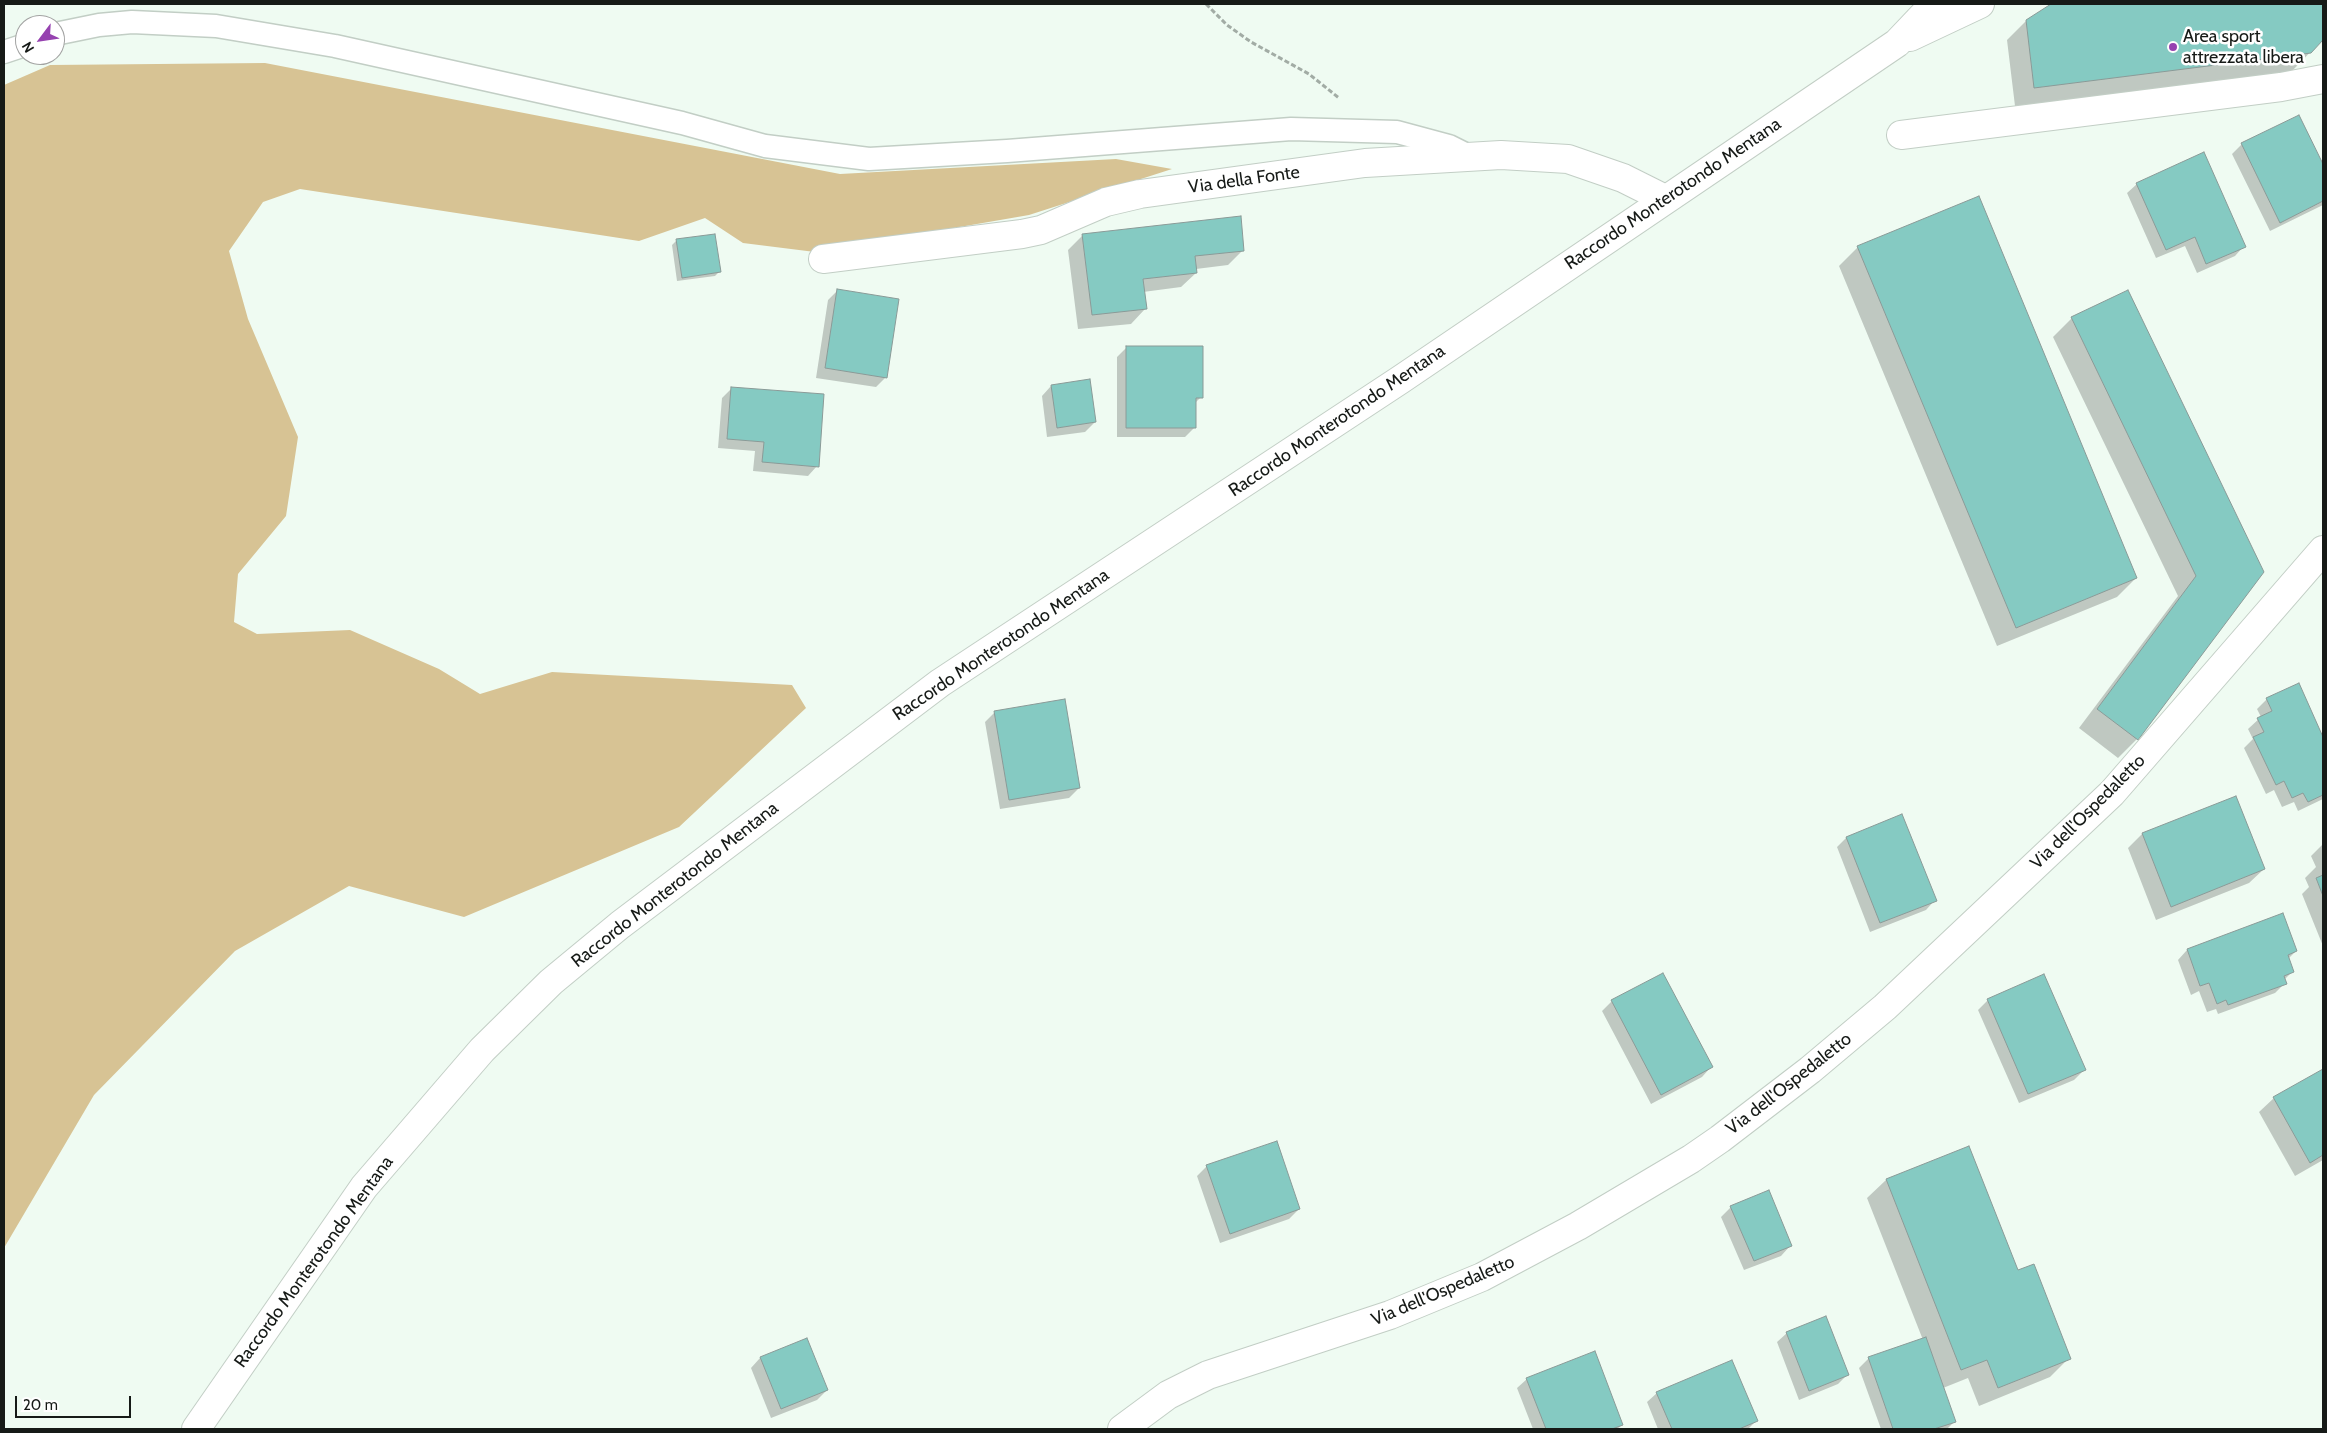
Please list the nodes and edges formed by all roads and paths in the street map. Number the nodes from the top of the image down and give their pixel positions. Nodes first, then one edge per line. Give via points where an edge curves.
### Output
1 (1206, 4) edge
2 (1934, 4) edge
3 (1980, 4) edge
4 (65, 32) edge
5 (1897, 43) junction
6 (2323, 78) edge
7 (1362, 131) junction
8 (1901, 135) dead end
9 (1471, 157) junction
10 (1665, 199) junction
11 (823, 258) dead end
12 (2323, 550) edge
13 (196, 1429) edge
14 (1122, 1429) edge

1 - 7 path via 1251,42 1320,82 1345,105
2 - 5 street, Raccordo Monterotondo Mentana
3 - 5 street
4 - 7 lane via 132,22 216,26 335,46 682,123 765,146 869,159 1291,129
5 - 10 street, Raccordo Monterotondo Mentana
6 - 8 street via 2281,87
7 - 9 lane via 1397,132 1449,146
9 - 10 street, Via della Fonte via 1520,154 1568,159 1616,175
9 - 11 street, Via della Fonte via 1365,163 1140,194 1089,208 1041,230
10 - 13 street, Raccordo Monterotondo Mentana via 1400,380 940,683 620,925 550,982 482,1050 364,1187
12 - 14 street, Via dell'Ospedaletto via 2112,793 1885,1007 1720,1139 1578,1226 1482,1277 1390,1315 1208,1376 1168,1395

